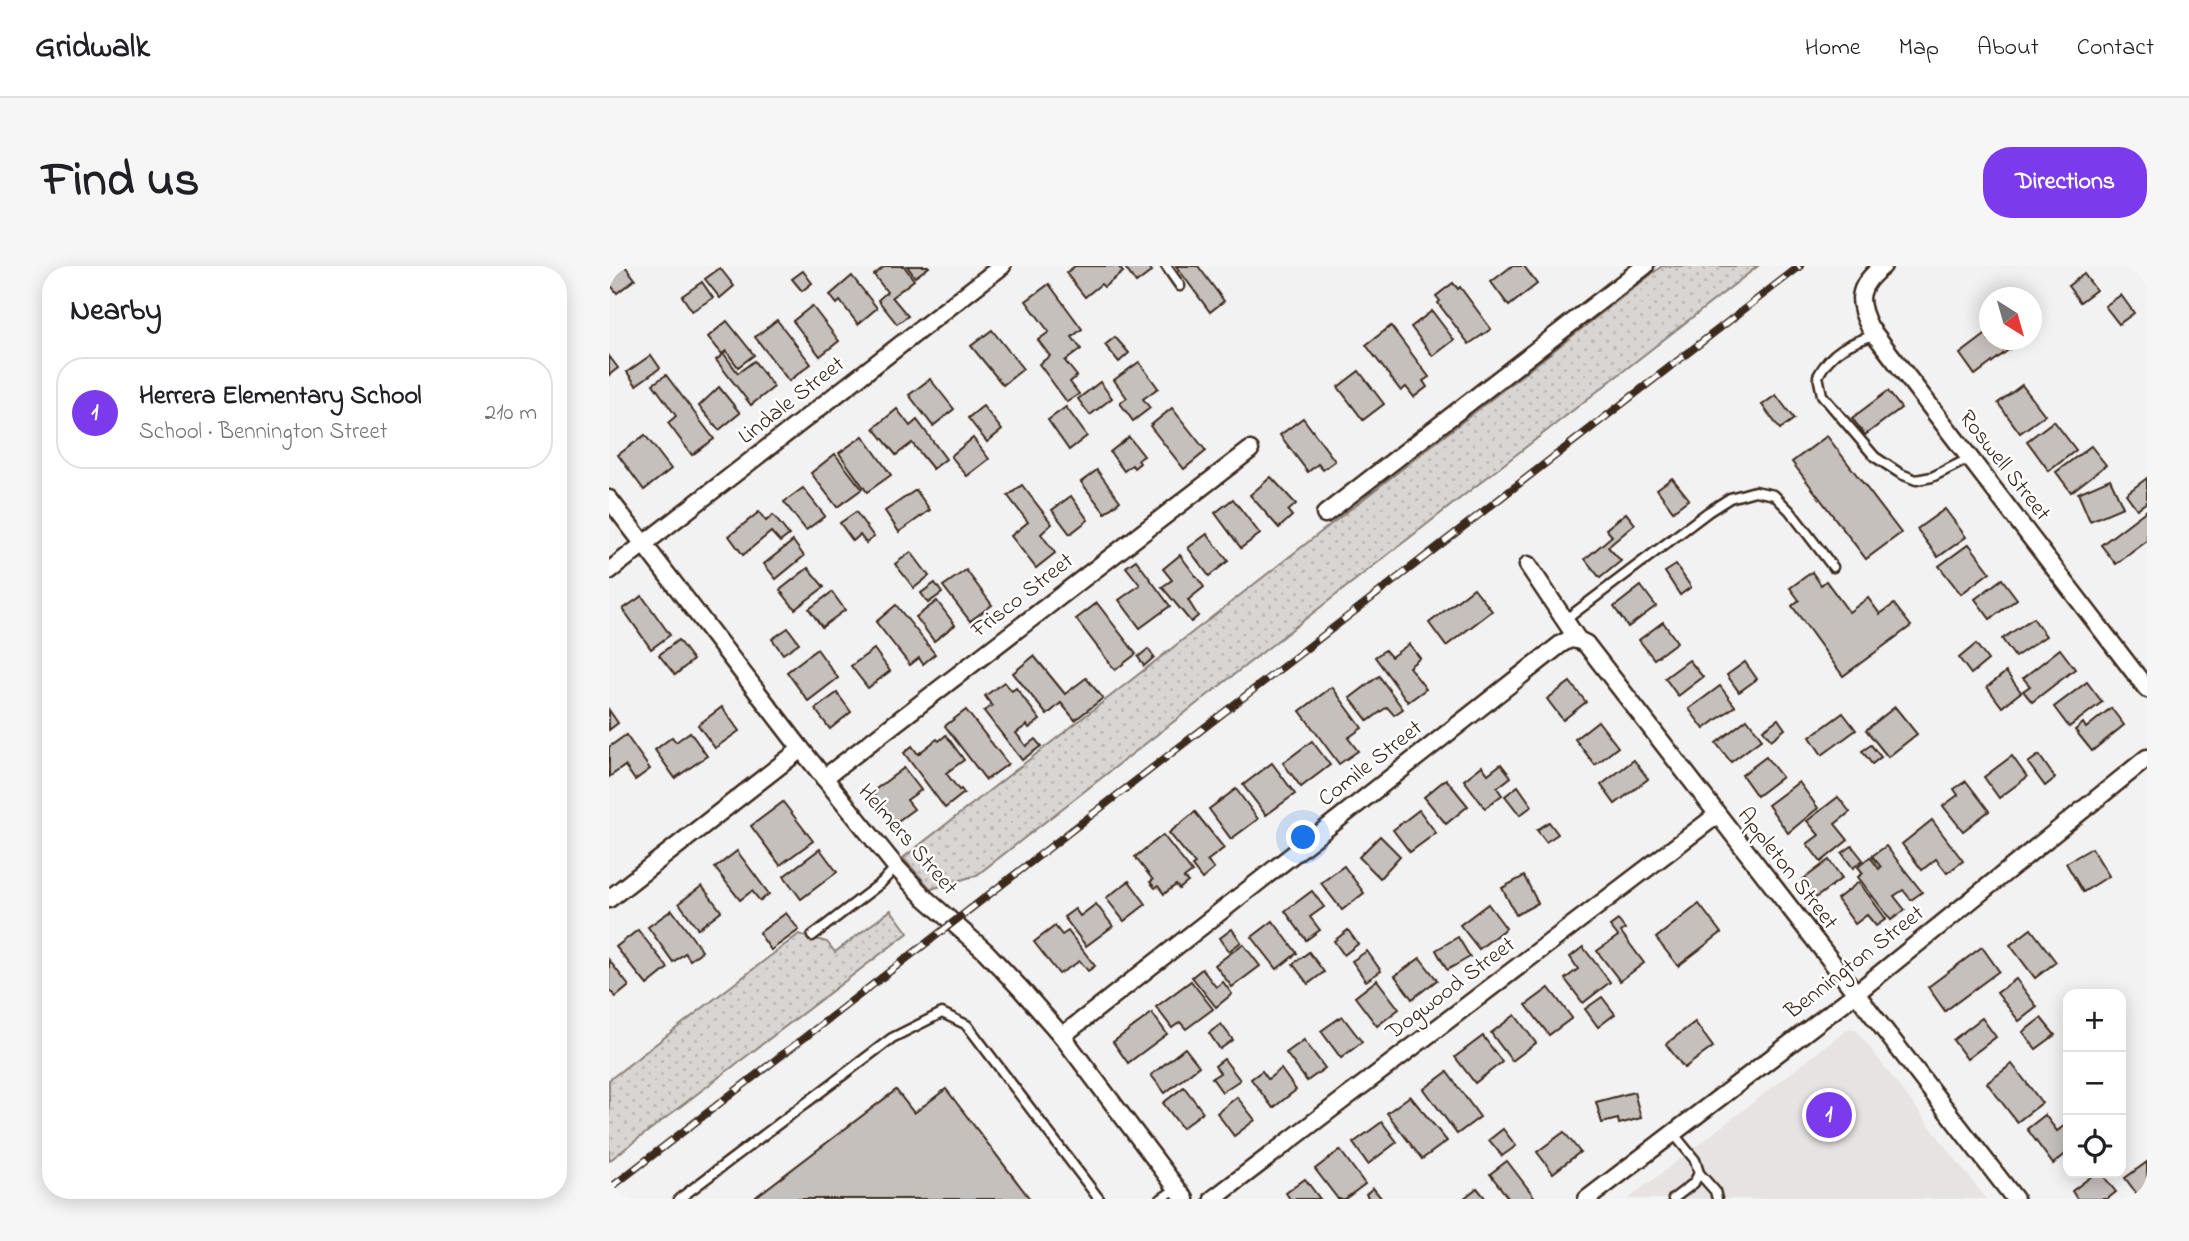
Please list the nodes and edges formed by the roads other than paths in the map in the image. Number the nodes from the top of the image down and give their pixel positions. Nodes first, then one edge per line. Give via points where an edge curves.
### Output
1 (1002, 266) edge
2 (1166, 266) edge
3 (1645, 266) edge
4 (1882, 266) edge
5 (1181, 286) dead end
6 (1875, 335) junction
7 (1250, 450) dead end
8 (1970, 458) junction
9 (609, 499) edge
10 (1325, 514) dead end
11 (645, 543) junction
12 (1528, 565) dead end
13 (1833, 567) dead end
14 (609, 571) edge
15 (1565, 620) junction
16 (1578, 640) junction
17 (2147, 689) edge
18 (801, 749) junction
19 (2147, 758) edge
20 (824, 778) junction
21 (1717, 815) junction
22 (896, 867) junction
23 (609, 899) edge
24 (813, 936) dead end
25 (1855, 994) junction
26 (1062, 1036) junction
27 (1673, 1133) junction
28 (1699, 1173) junction
29 (1181, 1193) edge
30 (680, 1199) edge
31 (1099, 1199) edge
32 (1161, 1199) edge
33 (1213, 1199) edge
34 (1587, 1199) edge
35 (1673, 1199) edge
36 (1717, 1199) edge
37 (2015, 1199) edge

1 - 11 street, Lindale Street
2 - 5 lane
3 - 10 street
4 - 6 street, Roswell Street via 1864,285 1860,302
6 - 8 street, Roswell Street
6 - 8 lane via 1856,341 1826,361 1818,376 1822,395 1875,457 1901,474 1916,480 1932,477
7 - 20 street, Frisco Street
8 - 17 street, Roswell Street
9 - 11 street, Helmers Street
11 - 14 street, Lindale Street
11 - 18 street, Helmers Street
12 - 15 street, Appleton Street
13 - 15 lane via 1774,495 1755,491 1730,498 1708,512
15 - 16 street, Appleton Street
16 - 21 street, Appleton Street via 1586,644
16 - 26 street, Comile Street via 1560,644
18 - 20 street, Helmers Street
18 - 23 street
19 - 25 street, Bennington Street
20 - 22 street, Helmers Street
21 - 25 street, Appleton Street
21 - 33 street, Dogwood Street
22 - 24 lane
22 - 26 street, Helmers Street via 985,951
25 - 27 street, Bennington Street
25 - 37 street, Appleton Street
26 - 29 street, Helmers Street
27 - 28 lane via 1695,1160
27 - 34 street, Bennington Street
28 - 35 lane via 1694,1183
28 - 36 lane
29 - 32 lane
30 - 31 lane via 892,1038 942,1013 967,1025

